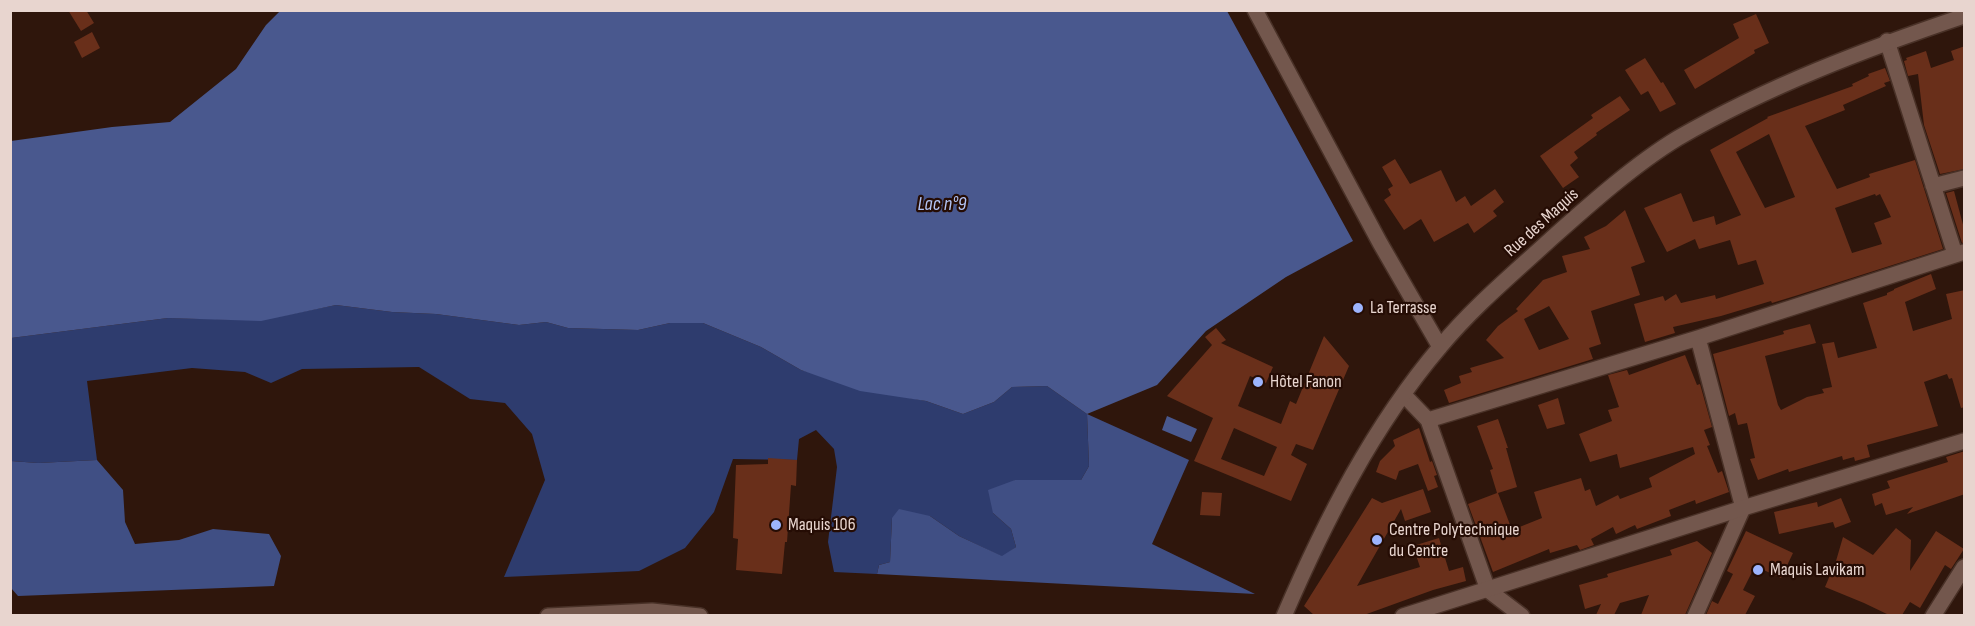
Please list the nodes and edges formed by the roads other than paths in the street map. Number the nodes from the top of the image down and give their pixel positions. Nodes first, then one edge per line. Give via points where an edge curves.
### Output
1 (1255, 10) edge
2 (1965, 16) edge
3 (1887, 42) junction
4 (1965, 178) edge
5 (1933, 186) junction
6 (1960, 253) edge
7 (1698, 339) junction
8 (1440, 347) junction
9 (1404, 394) junction
10 (1428, 420) junction
11 (1965, 441) edge
12 (1743, 508) junction
13 (1965, 567) edge
14 (1488, 590) junction
15 (548, 615) edge
16 (700, 615) edge
17 (1284, 615) edge
18 (1403, 615) edge
19 (1522, 615) edge
20 (1695, 615) edge
21 (1933, 615) edge

1 - 8 street
2 - 3 street, Rue des Maquis
3 - 5 street
3 - 8 street, Rue des Maquis via 1748,101 1676,140 1576,217 1475,309
4 - 5 street
5 - 6 street
6 - 7 street
7 - 10 street
7 - 12 street
8 - 9 street, Rue des Maquis
9 - 10 street
9 - 17 street, Rue des Maquis via 1352,476
10 - 14 street
11 - 12 street
12 - 14 street
12 - 20 street
13 - 21 street
14 - 18 street
14 - 19 street
15 - 16 street via 652,611

